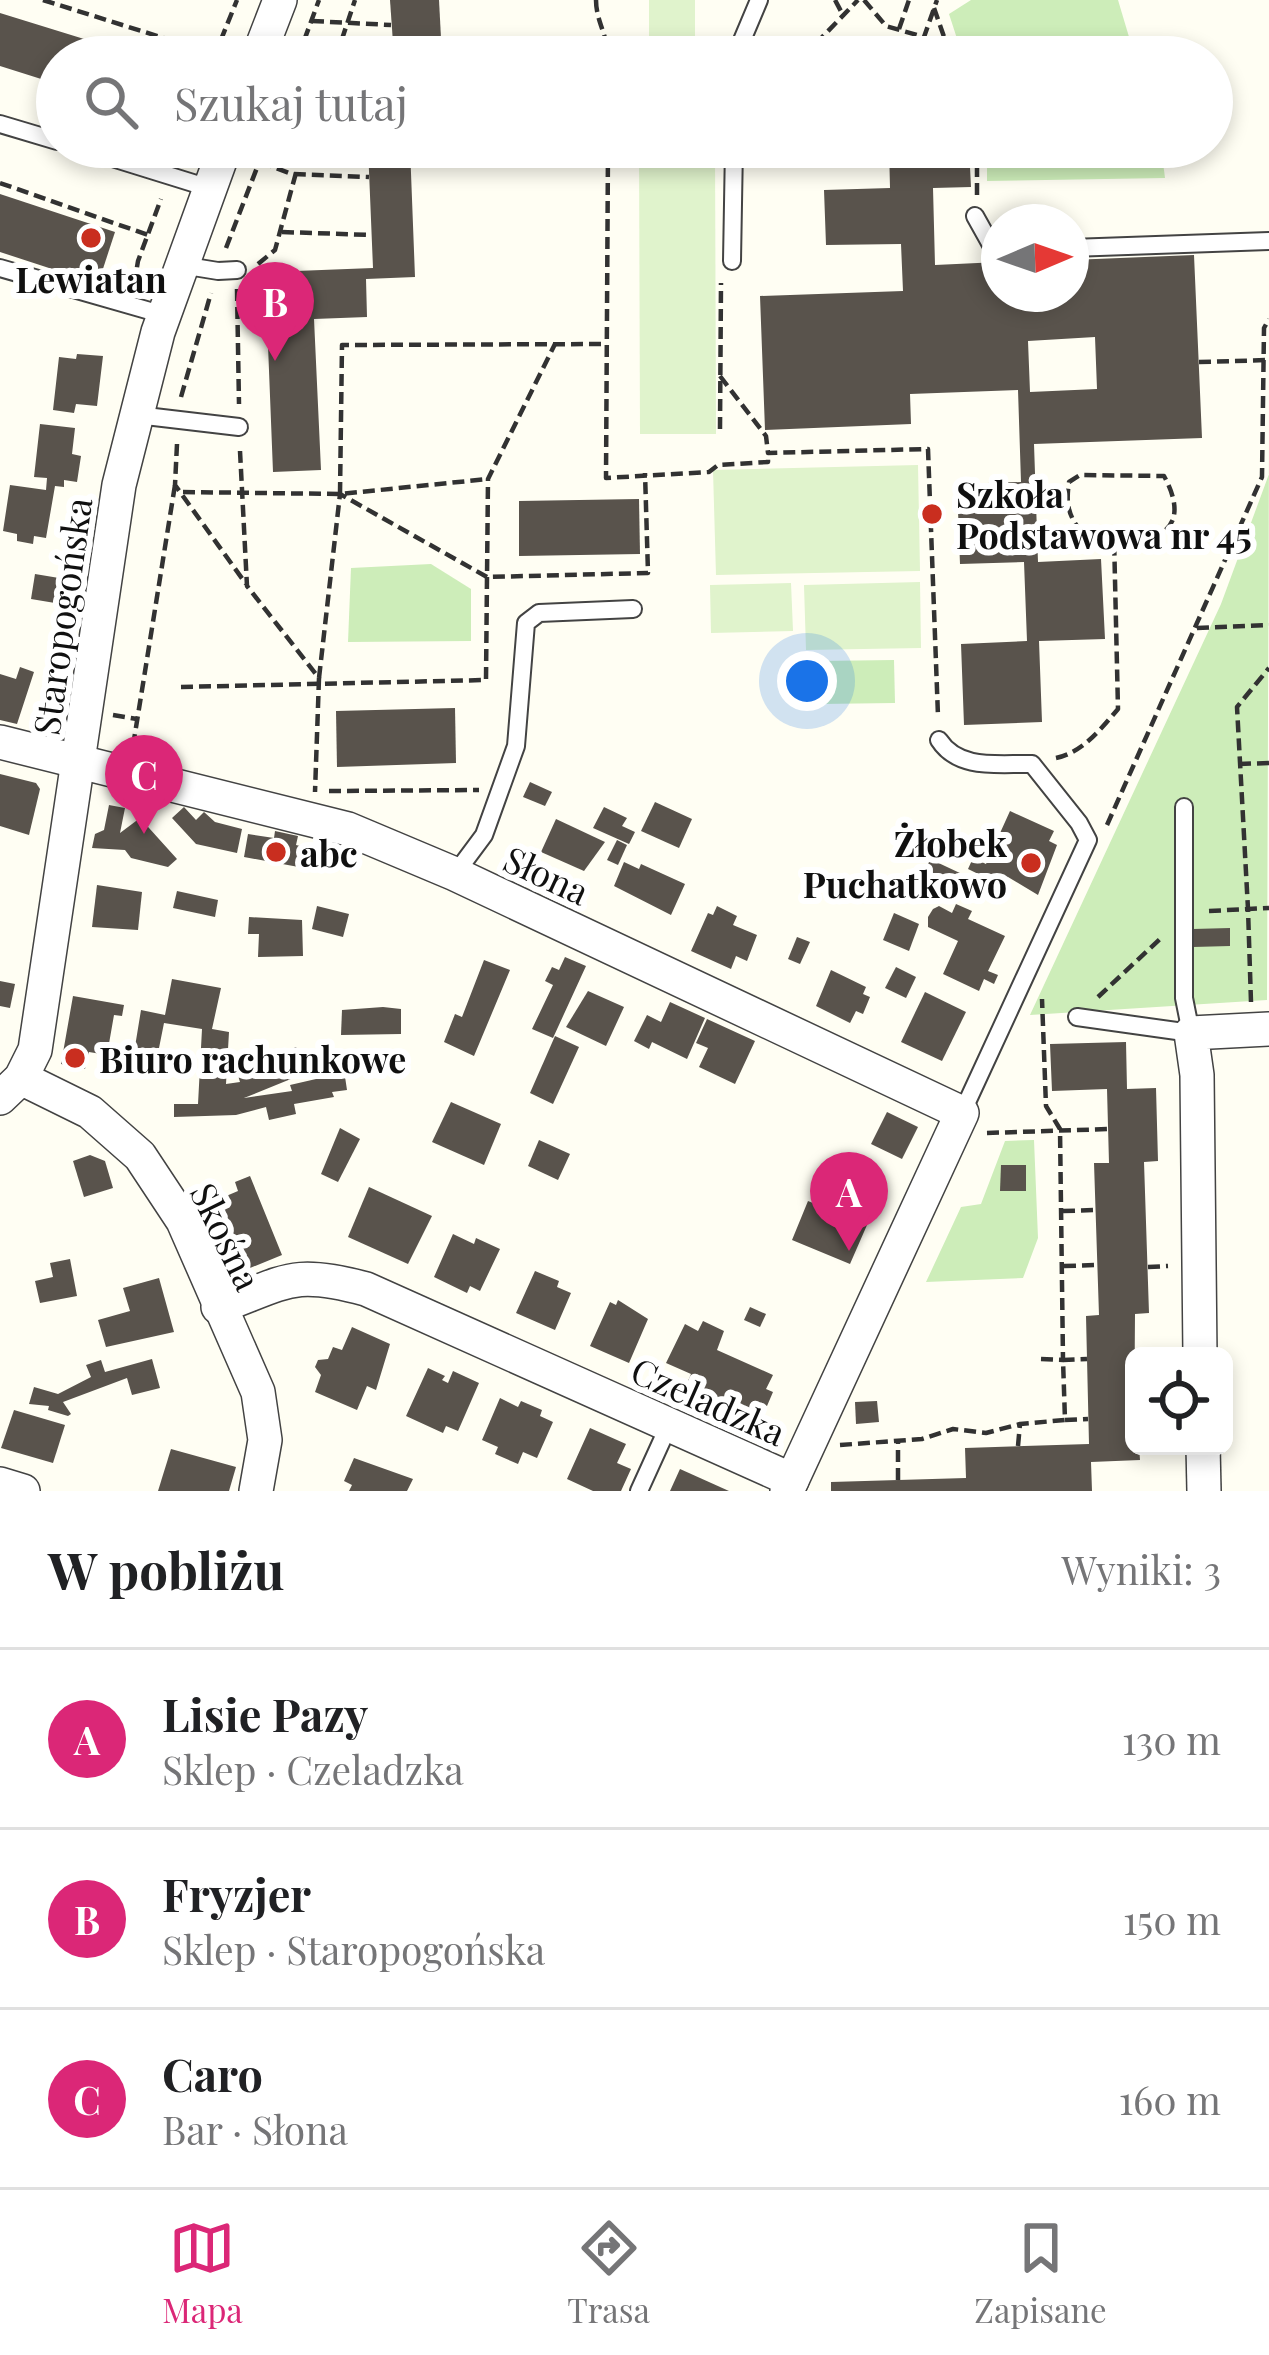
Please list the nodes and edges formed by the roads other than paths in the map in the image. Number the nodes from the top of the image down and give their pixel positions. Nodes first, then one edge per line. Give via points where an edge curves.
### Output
1 (280, 0) edge
2 (759, 0) edge
3 (266, 36) edge
4 (744, 36) edge
5 (0, 124) edge
6 (36, 135) edge
7 (146, 168) edge
8 (217, 168) edge
9 (734, 168) edge
10 (209, 188) junction
11 (975, 216) road end
12 (981, 227) edge
13 (1269, 241) edge
14 (1089, 247) edge
15 (732, 261) road end
16 (181, 265) junction
17 (0, 268) edge
18 (227, 271) road end
19 (164, 315) junction
20 (137, 415) junction
21 (239, 427) road end
22 (633, 609) dead end
23 (939, 740) road end
24 (0, 742) edge
25 (79, 760) junction
26 (1184, 807) dead end
27 (454, 874) junction
28 (1078, 1017) dead end
29 (1260, 1023) edge
30 (1191, 1033) junction
31 (10, 1088) edge
32 (966, 1124) junction
33 (218, 1307) junction
34 (1200, 1347) edge
35 (669, 1425) junction
36 (1203, 1455) edge
37 (0, 1484) edge
38 (789, 1486) edge
39 (23, 1491) edge
40 (256, 1491) edge
41 (639, 1491) edge
42 (1204, 1491) edge

1 - 3 street
2 - 4 lane
5 - 6 lane
7 - 10 lane
8 - 10 street, Staropogońska
9 - 15 lane
10 - 16 street, Staropogońska
11 - 12 lane
13 - 14 lane
16 - 18 lane
16 - 19 street, Staropogońska
17 - 19 lane
19 - 20 street, Staropogońska
20 - 21 lane
20 - 25 street, Staropogońska via 119,484
22 - 27 lane via 539,614 526,623 516,746 484,835
23 - 32 lane via 966,762 1033,764 1088,840
24 - 25 street, Słona
25 - 27 street, Słona via 347,829
25 - 31 street, Staropogońska via 35,1050
26 - 30 lane
27 - 32 street, Słona
28 - 30 lane
29 - 30 street
30 - 34 street
31 - 33 street, Skośna via 90,1112 140,1156 182,1221
32 - 38 street, Czeladzka
33 - 35 street, Czeladzka via 284,1279 366,1288
33 - 40 street, Skośna via 258,1392 265,1440
35 - 38 street, Czeladzka
35 - 41 lane
36 - 42 street
37 - 39 street

